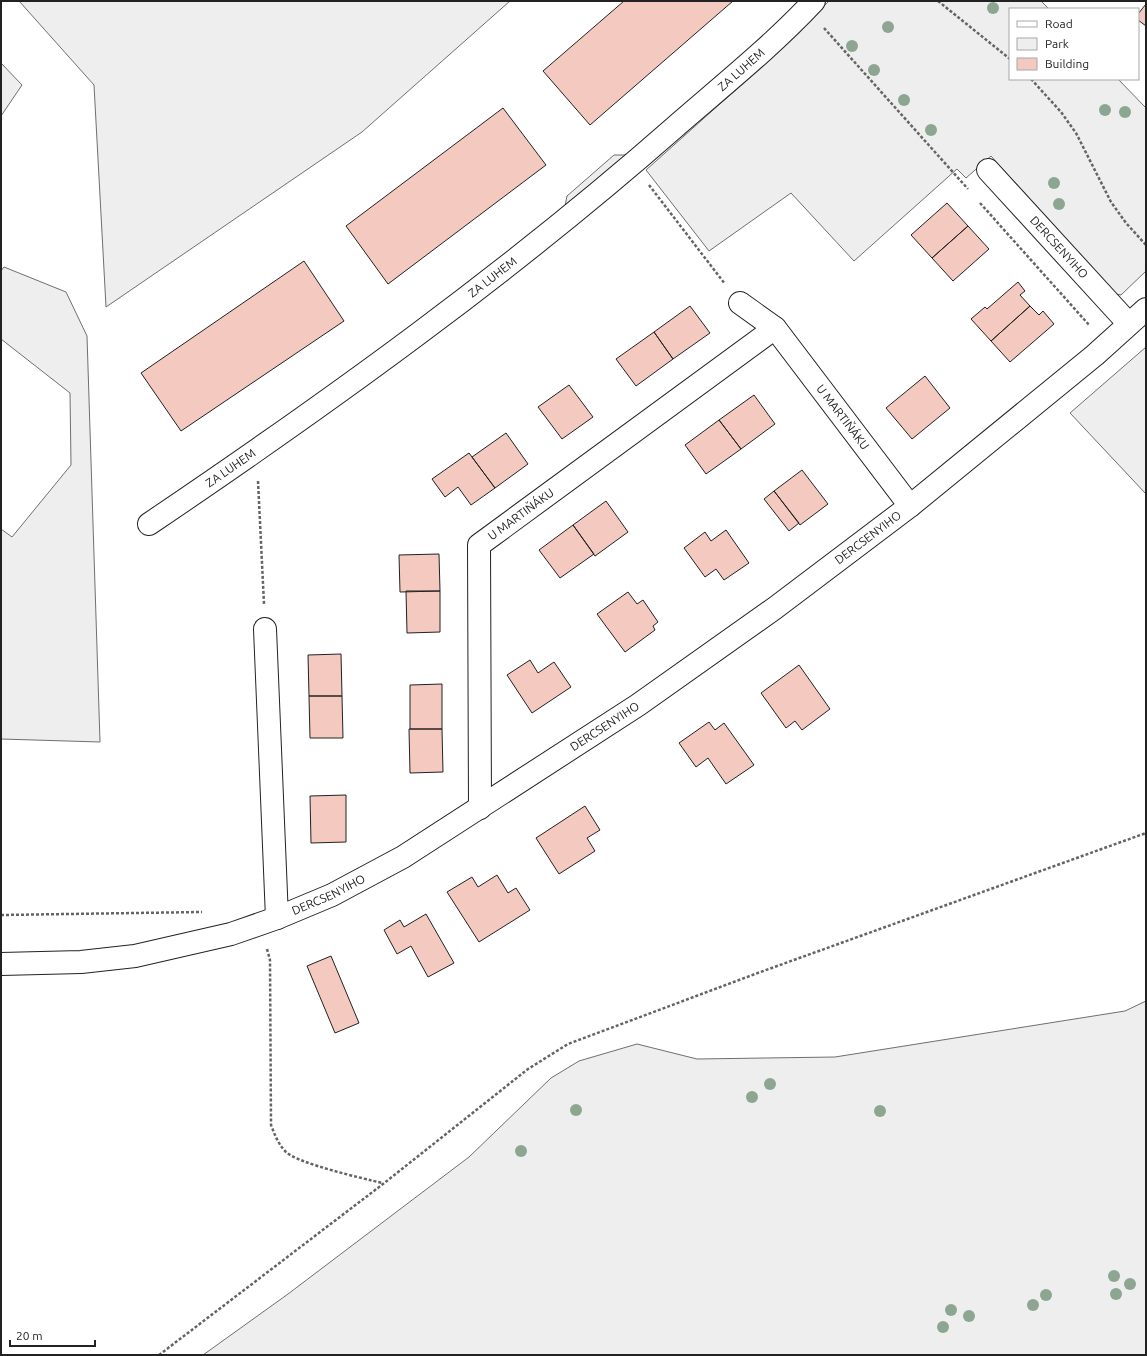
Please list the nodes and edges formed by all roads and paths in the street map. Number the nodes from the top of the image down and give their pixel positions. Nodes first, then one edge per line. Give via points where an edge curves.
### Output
1 (938, 1) edge
2 (810, 5) edge
3 (1009, 58) edge
4 (1032, 80) edge
5 (633, 164) junction
6 (988, 170) dead end
7 (971, 192) dead end
8 (976, 198) dead end
9 (1146, 245) edge
10 (740, 303) joint
11 (1146, 308) edge
12 (1129, 324) junction
13 (775, 328) junction
14 (1092, 329) dead end
15 (256, 451) junction
16 (910, 506) junction
17 (149, 524) dead end
18 (265, 629) joint
19 (480, 808) junction
20 (1146, 833) edge
21 (208, 912) dead end
22 (1, 915) edge
23 (278, 918) junction
24 (266, 947) dead end
25 (1, 964) edge
26 (382, 1184) junction
27 (159, 1355) edge

1 - 3 path
2 - 5 street, ZA LUHEM via 781,35
2 - 7 path
4 - 9 path via 1068,123 1111,202
5 - 10 path
5 - 15 street, ZA LUHEM via 503,270
6 - 12 street, DERCSENYIHO
8 - 14 path
10 - 13 street, U MARTIŇÁKU
11 - 12 street, DERCSENYIHO
12 - 16 street, DERCSENYIHO via 1024,414
13 - 16 street, U MARTIŇÁKU
13 - 19 street, U MARTIŇÁKU via 479,545
15 - 17 street, ZA LUHEM
15 - 18 path
16 - 19 street, DERCSENYIHO via 775,608 638,706
18 - 23 street
19 - 23 street, DERCSENYIHO via 403,857 332,895
20 - 26 path via 568,1044 528,1069
21 - 22 path
23 - 25 street, DERCSENYIHO via 231,934 135,956 81,962
24 - 26 path via 270,960 271,1125 277,1141 287,1153 302,1161
26 - 27 path

